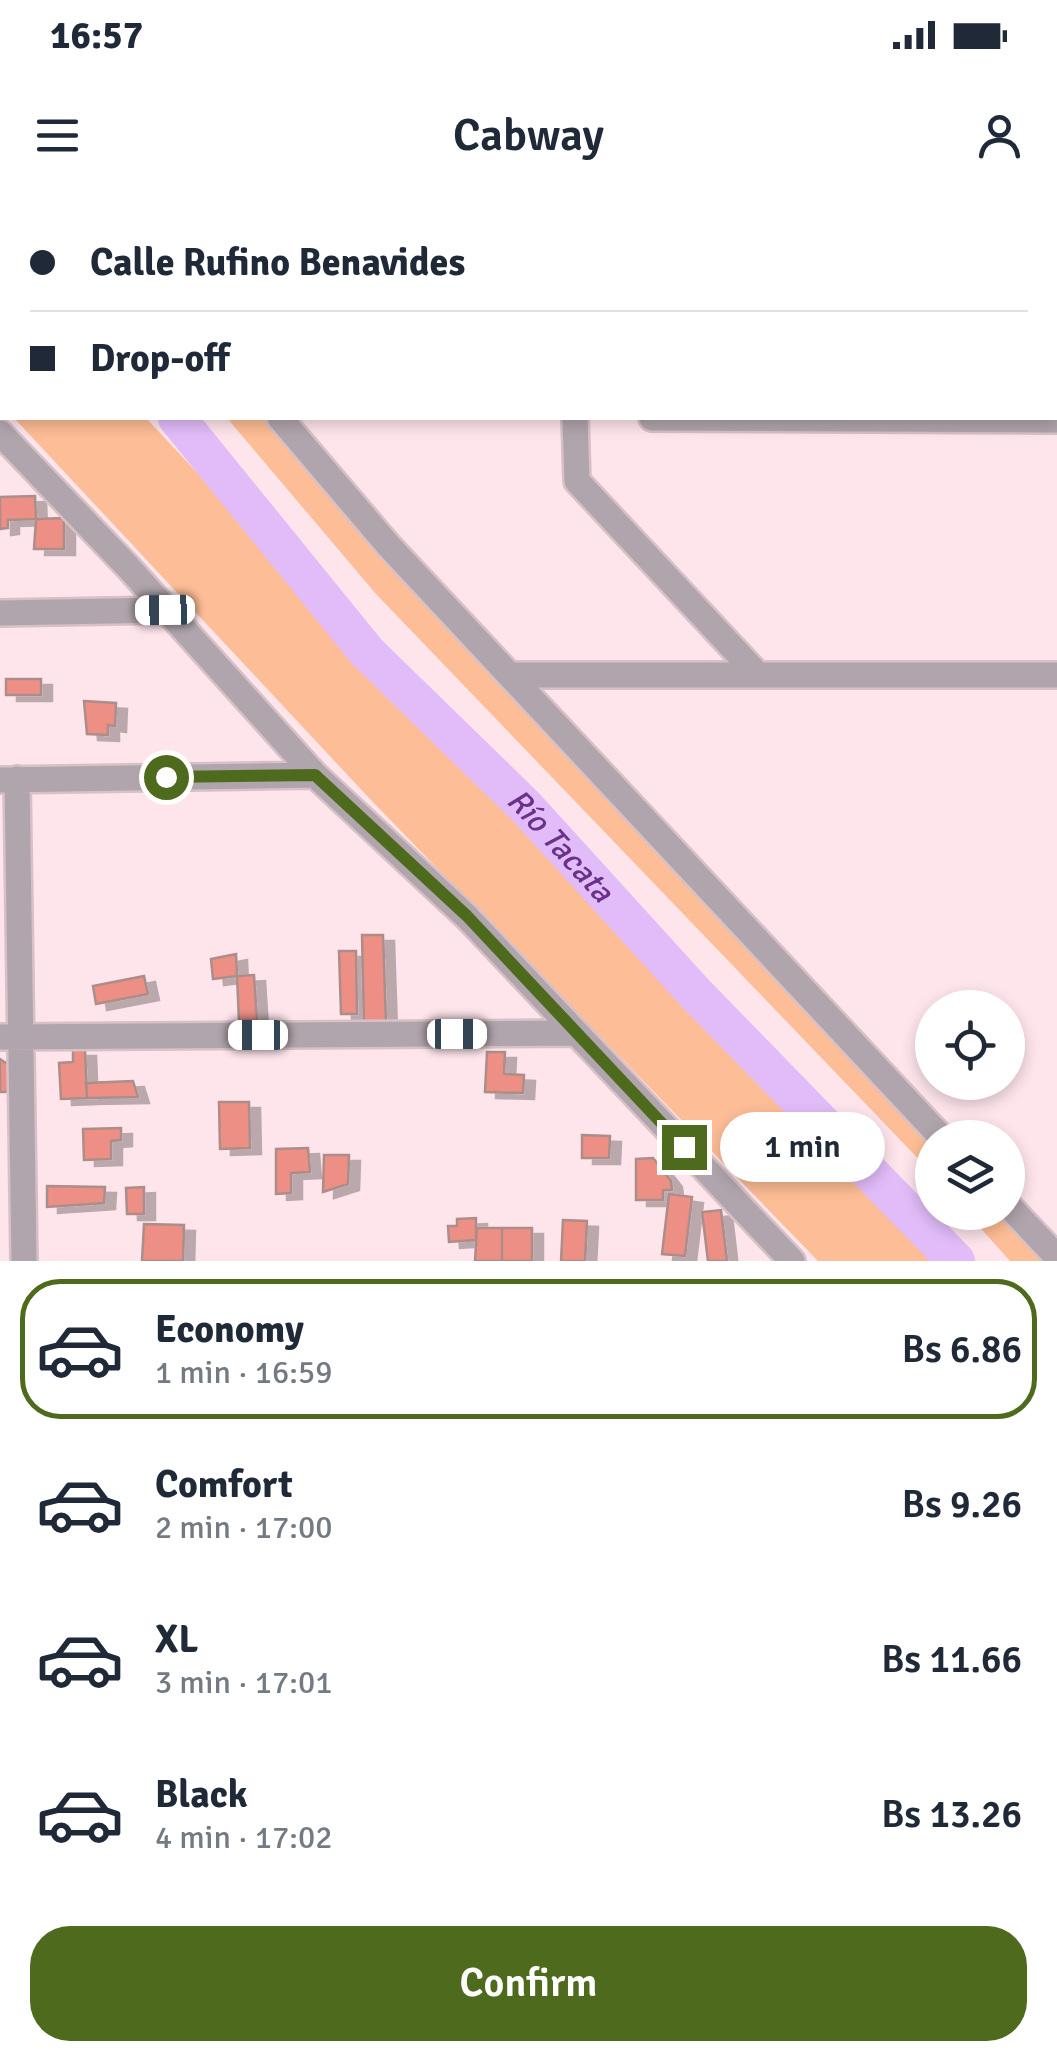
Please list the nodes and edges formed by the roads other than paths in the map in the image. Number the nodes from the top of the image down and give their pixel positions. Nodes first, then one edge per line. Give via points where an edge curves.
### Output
1 (282, 420) edge
2 (575, 420) edge
3 (0, 433) edge
4 (165, 610) junction
5 (0, 613) edge
6 (1057, 674) edge
7 (513, 675) junction
8 (758, 675) junction
9 (315, 775) junction
10 (8, 780) edge
11 (576, 1032) junction
12 (10, 1037) edge
13 (925, 1120) edge
14 (1025, 1223) edge
15 (1057, 1256) edge
16 (24, 1261) edge
17 (792, 1261) edge

1 - 7 street via 388,545
2 - 8 street via 577,481
3 - 4 street
4 - 5 street
4 - 9 street
6 - 8 street
7 - 8 street
7 - 13 street
9 - 10 street
9 - 11 street via 467,916
10 - 12 street
11 - 12 street
11 - 17 street
12 - 16 street
14 - 15 street

